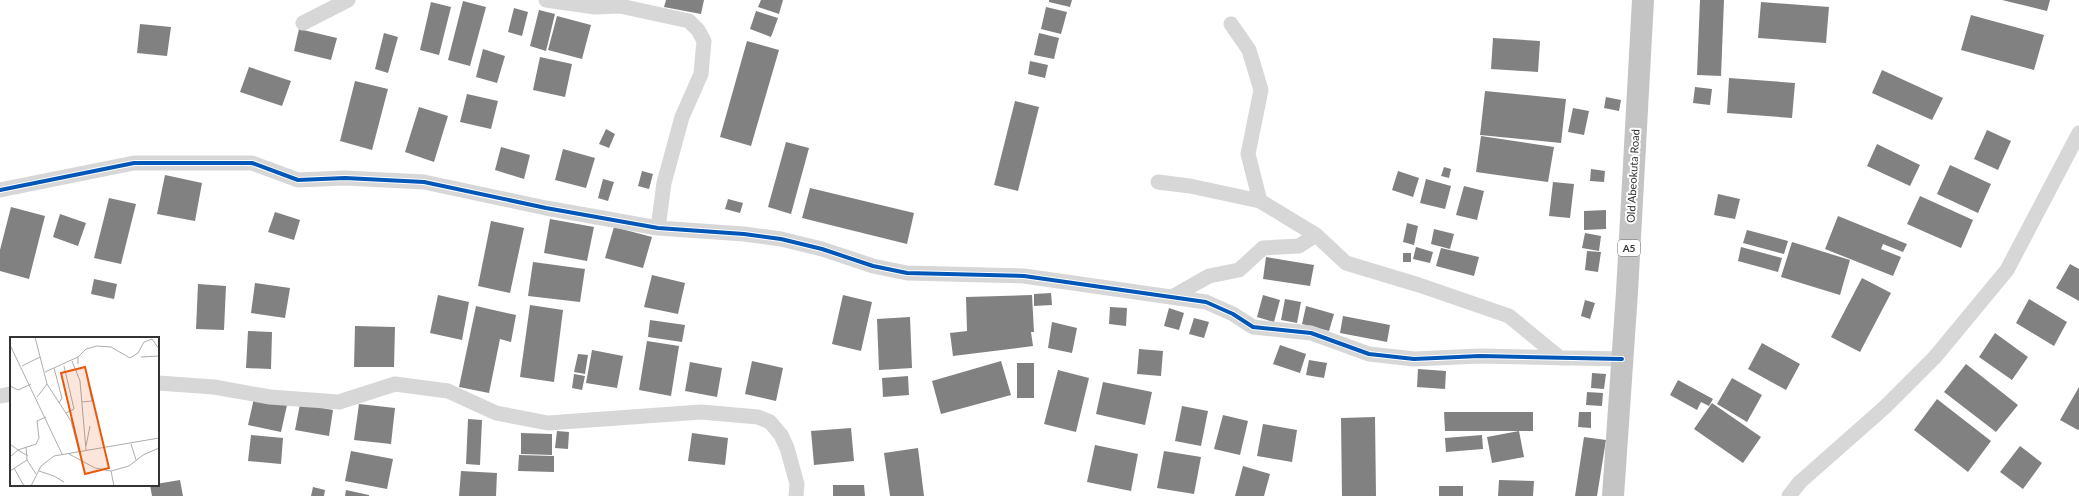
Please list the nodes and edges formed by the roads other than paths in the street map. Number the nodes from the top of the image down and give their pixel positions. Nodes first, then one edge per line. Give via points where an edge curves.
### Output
1 (348, 0) edge
2 (546, 0) edge
3 (1643, 0) edge
4 (303, 23) dead end
5 (1231, 24) dead end
6 (2079, 133) edge
7 (1158, 182) dead end
8 (0, 190) edge
9 (1260, 201) junction
10 (658, 228) junction
11 (1316, 235) junction
12 (1172, 297) junction
13 (1560, 358) junction
14 (1622, 359) junction
15 (159, 383) edge
16 (10, 394) edge
17 (0, 396) edge
18 (796, 496) edge
19 (1613, 496) edge
20 (1789, 496) edge

1 - 4 street
2 - 10 street via 595,7 620,6 689,21 704,41 701,74 682,117 664,183
3 - 14 highway, Old Abeokuta Road / A5
5 - 9 street via 1249,50 1261,90 1248,154
6 - 20 street via 2008,270 1935,357 1885,407 1800,482
7 - 9 street
8 - 10 street via 134,163 252,163 298,180 345,178 424,182
9 - 11 street
10 - 12 street via 781,239 873,266 907,273 1024,276
11 - 12 street via 1299,246 1263,248 1239,270 1209,276
11 - 13 street via 1346,263 1509,316
12 - 13 street via 1206,302 1233,314 1253,327 1311,333 1369,354 1414,359 1480,356
13 - 14 street
14 - 19 highway, Old Abeokuta Road / A5
15 - 18 street via 214,386 270,397 339,402 395,384 448,391 496,413 548,423 701,412 758,417 770,422 781,435 797,484
16 - 17 street

